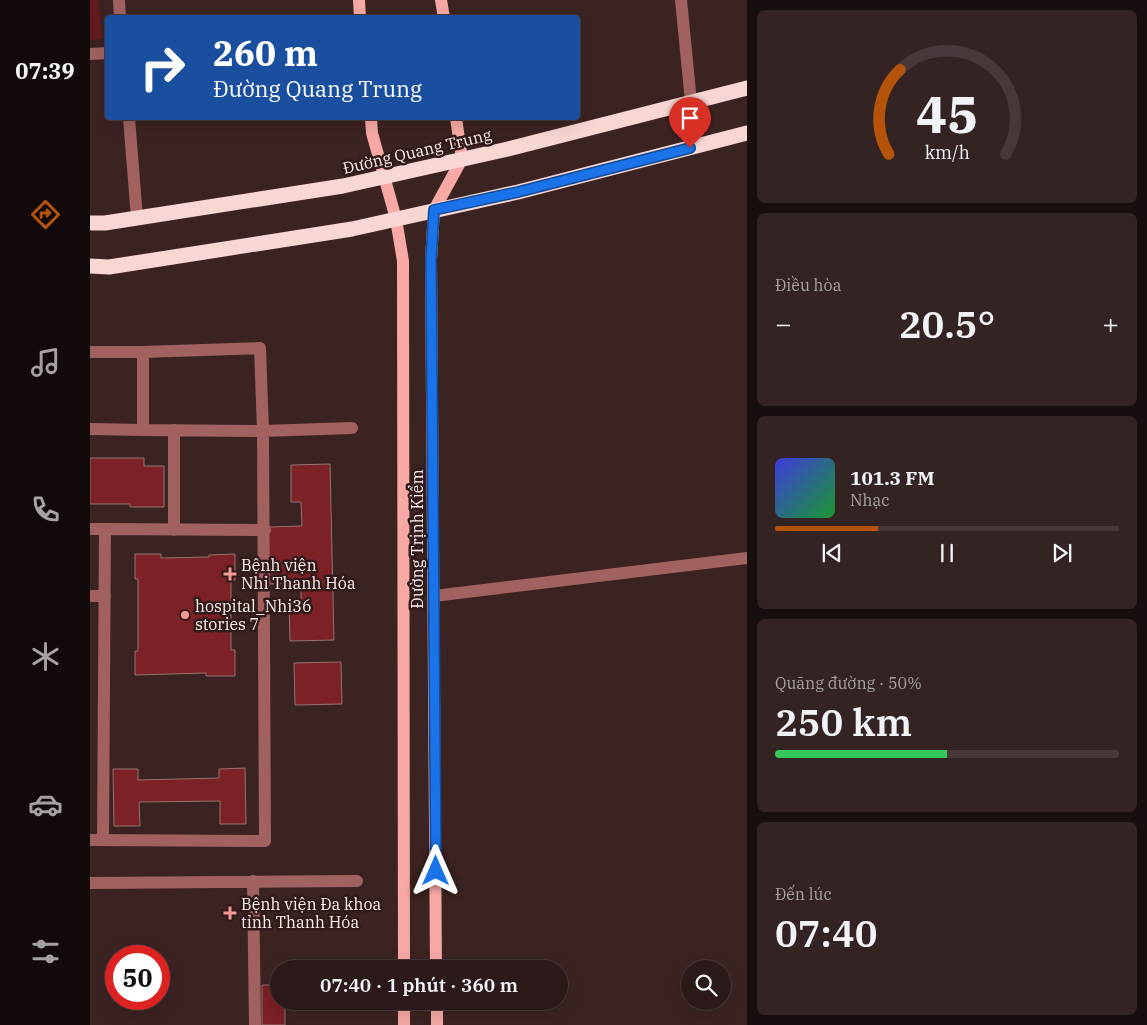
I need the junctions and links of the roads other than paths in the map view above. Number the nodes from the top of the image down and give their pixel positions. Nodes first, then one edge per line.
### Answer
1 (119, 0) edge
2 (359, 0) edge
3 (441, 0) edge
4 (681, 0) edge
5 (120, 15) edge
6 (360, 15) edge
7 (444, 15) edge
8 (105, 53) edge
9 (90, 54) edge
10 (747, 88) edge
11 (691, 102) junction
12 (129, 120) edge
13 (371, 120) edge
14 (456, 120) edge
15 (747, 133) edge
16 (462, 159) junction
17 (385, 176) junction
18 (434, 210) junction
19 (137, 218) junction
20 (396, 219) junction
21 (90, 223) edge
22 (90, 266) edge
23 (90, 352) edge
24 (143, 352) junction
25 (352, 428) dead end
26 (90, 429) edge
27 (142, 430) junction
28 (174, 430) junction
29 (263, 432) junction
30 (90, 529) edge
31 (105, 529) junction
32 (174, 530) junction
33 (265, 530) junction
34 (747, 558) edge
35 (90, 596) edge
36 (105, 596) junction
37 (434, 596) junction
38 (97, 840) edge
39 (254, 881) junction
40 (357, 881) dead end
41 (90, 883) edge
42 (404, 960) edge
43 (436, 960) edge
44 (404, 1010) edge
45 (437, 1010) edge
46 (255, 1025) edge
47 (404, 1025) edge
48 (437, 1025) edge

1 - 5 street
2 - 6 main road
3 - 7 main road
4 - 11 street
8 - 9 street
10 - 11 highway, Đường Quang Trung
11 - 16 highway, Đường Quang Trung
12 - 19 street
13 - 17 main road, Đường Trịnh Kiểm
14 - 16 main road
15 - 18 highway
16 - 17 highway, Đường Quang Trung
16 - 18 main road, Đường Trịnh Kiểm
17 - 19 highway, Đường Quang Trung
17 - 20 main road, Đường Trịnh Kiểm
18 - 20 highway
18 - 37 main road, Đường Trịnh Kiểm
19 - 21 highway, Đường Quang Trung
20 - 22 highway
20 - 42 main road, Đường Trịnh Kiểm
23 - 24 street
24 - 27 street
24 - 29 street
25 - 29 street
26 - 27 street
27 - 28 street
28 - 29 street
28 - 32 street
29 - 33 street
30 - 31 street
31 - 32 street
31 - 36 street
32 - 33 street
33 - 38 street
34 - 37 street
35 - 36 street
36 - 38 street
37 - 43 main road, Đường Trịnh Kiểm
39 - 40 street
39 - 41 street
39 - 46 street
44 - 47 main road
45 - 48 main road

